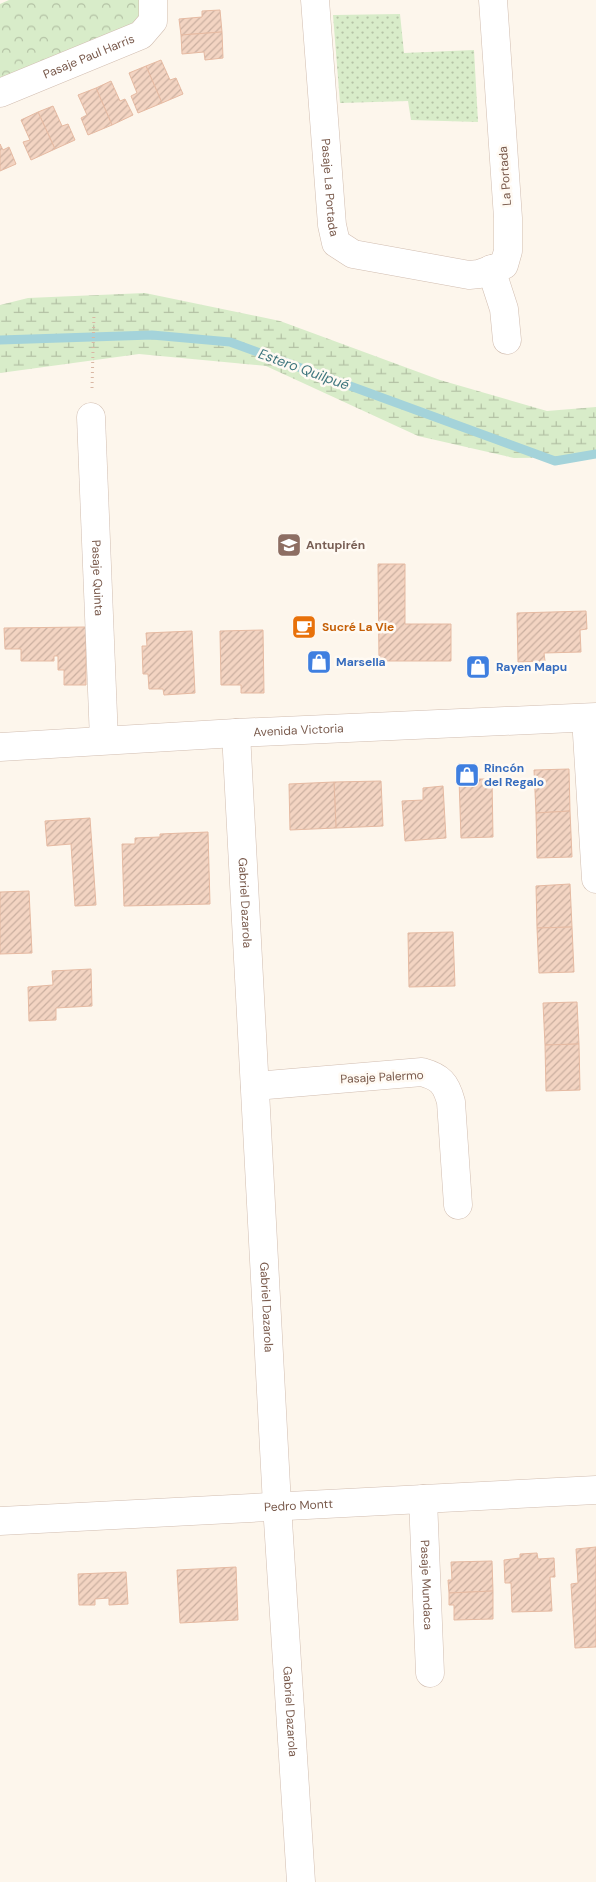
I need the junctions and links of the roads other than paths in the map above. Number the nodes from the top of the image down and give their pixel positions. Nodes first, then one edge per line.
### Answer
1 (153, 0) edge
2 (315, 0) edge
3 (493, 0) edge
4 (0, 93) edge
5 (491, 269) junction
6 (507, 340) dead end
7 (91, 416) dead end
8 (591, 717) edge
9 (236, 733) junction
10 (104, 740) junction
11 (0, 747) edge
12 (596, 879) edge
13 (255, 1086) junction
14 (458, 1205) dead end
15 (596, 1490) edge
16 (423, 1499) junction
17 (277, 1505) junction
18 (0, 1521) edge
19 (430, 1673) dead end
20 (301, 1882) edge

1 - 4 street, Pasaje Paul Harris
2 - 5 street, Pasaje La Portada
3 - 5 street, La Portada
5 - 6 street
7 - 10 street, Pasaje Quinta
8 - 9 street, Avenida Victoria
8 - 12 street
9 - 10 street, Avenida Victoria
9 - 13 street, Gabriel Dazarola
10 - 11 street, Avenida Victoria
13 - 14 street, Pasaje Palermo
13 - 17 street, Gabriel Dazarola
15 - 16 street, Pedro Montt
16 - 17 street, Pedro Montt
16 - 19 street, Pasaje Mundaca
17 - 18 street, Pedro Montt
17 - 20 street, Gabriel Dazarola

